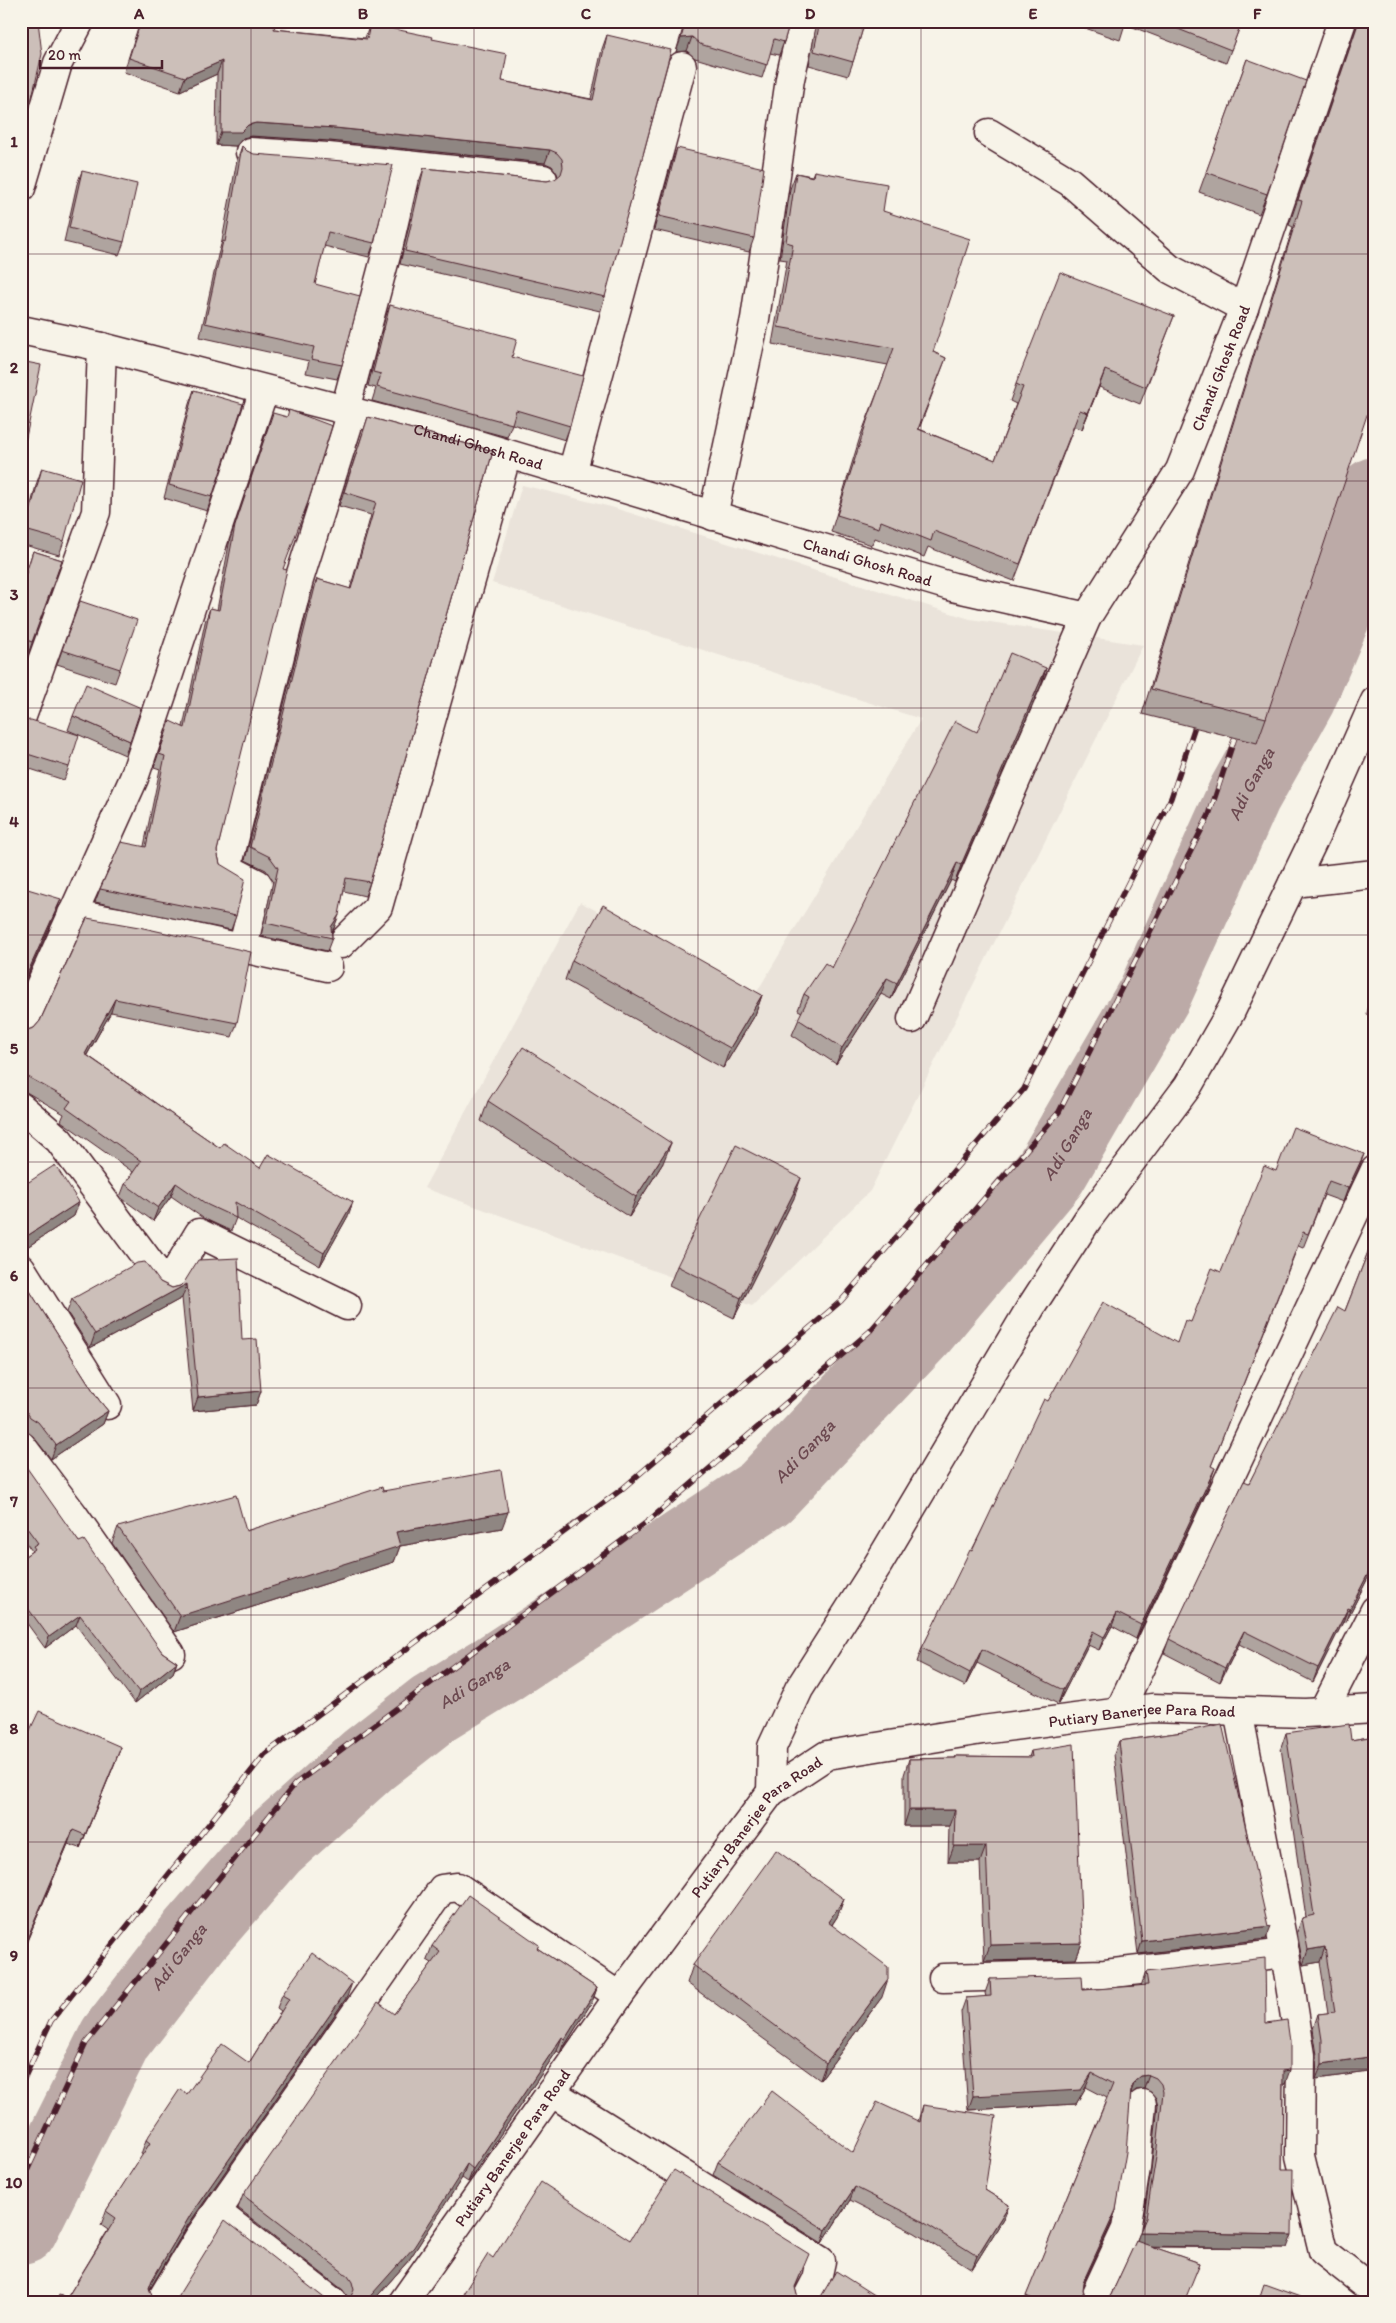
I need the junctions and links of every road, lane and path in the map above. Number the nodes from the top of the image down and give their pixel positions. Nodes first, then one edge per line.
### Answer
1 (80, 21) edge
2 (803, 21) edge
3 (1342, 21) edge
4 (682, 66) dead end
5 (989, 133) dead end
6 (250, 152) edge
7 (407, 165) junction
8 (543, 179) edge
9 (21, 188) edge
10 (1244, 308) junction
11 (21, 330) edge
12 (102, 347) junction
13 (264, 390) junction
14 (348, 411) junction
15 (507, 454) junction
16 (572, 473) junction
17 (713, 516) junction
18 (1087, 617) junction
19 (1375, 701) edge
20 (21, 718) edge
21 (1375, 874) edge
22 (1293, 883) junction
23 (72, 914) junction
24 (243, 946) junction
25 (912, 1019) dead end
26 (21, 1028) edge
27 (21, 1107) edge
28 (1375, 1170) edge
29 (21, 1268) edge
30 (347, 1306) dead end
31 (107, 1404) dead end
32 (22, 1446) edge
33 (1375, 1610) edge
34 (171, 1654) dead end
35 (1375, 1709) edge
36 (1238, 1711) junction
37 (1119, 1712) junction
38 (1323, 1712) junction
39 (772, 1792) junction
40 (1285, 1953) junction
41 (943, 1978) dead end
42 (619, 1996) junction
43 (551, 2092) junction
44 (1142, 2104) dead end
45 (217, 2212) junction
46 (1369, 2294) edge
47 (160, 2302) edge
48 (334, 2302) edge
49 (403, 2302) edge
50 (805, 2302) edge
51 (1092, 2302) edge

1 - 9 street
2 - 17 street
3 - 10 street, Chandi Ghosh Road
4 - 16 street
5 - 10 street
6 - 7 street
7 - 8 street
7 - 14 street
10 - 18 street, Chandi Ghosh Road
11 - 12 street, Chandi Ghosh Road
12 - 13 street, Chandi Ghosh Road
12 - 20 street
13 - 14 street, Chandi Ghosh Road
13 - 23 street
14 - 15 street, Chandi Ghosh Road
14 - 24 street
15 - 16 street, Chandi Ghosh Road
15 - 24 street
16 - 17 street, Chandi Ghosh Road
17 - 18 street, Chandi Ghosh Road
18 - 25 street
19 - 22 street
21 - 22 street
22 - 39 street
23 - 24 street
23 - 26 street
27 - 30 street
28 - 37 street
29 - 31 street
32 - 34 street
33 - 38 street
35 - 38 street, Putiary Banerjee Para Road
36 - 37 street, Putiary Banerjee Para Road
36 - 38 street, Putiary Banerjee Para Road
36 - 40 street
37 - 39 street, Putiary Banerjee Para Road
39 - 42 street, Putiary Banerjee Para Road
40 - 41 street
40 - 46 street
42 - 43 street, Putiary Banerjee Para Road
42 - 45 street
43 - 49 street, Putiary Banerjee Para Road
43 - 50 street
44 - 51 street
45 - 47 street
45 - 48 street

